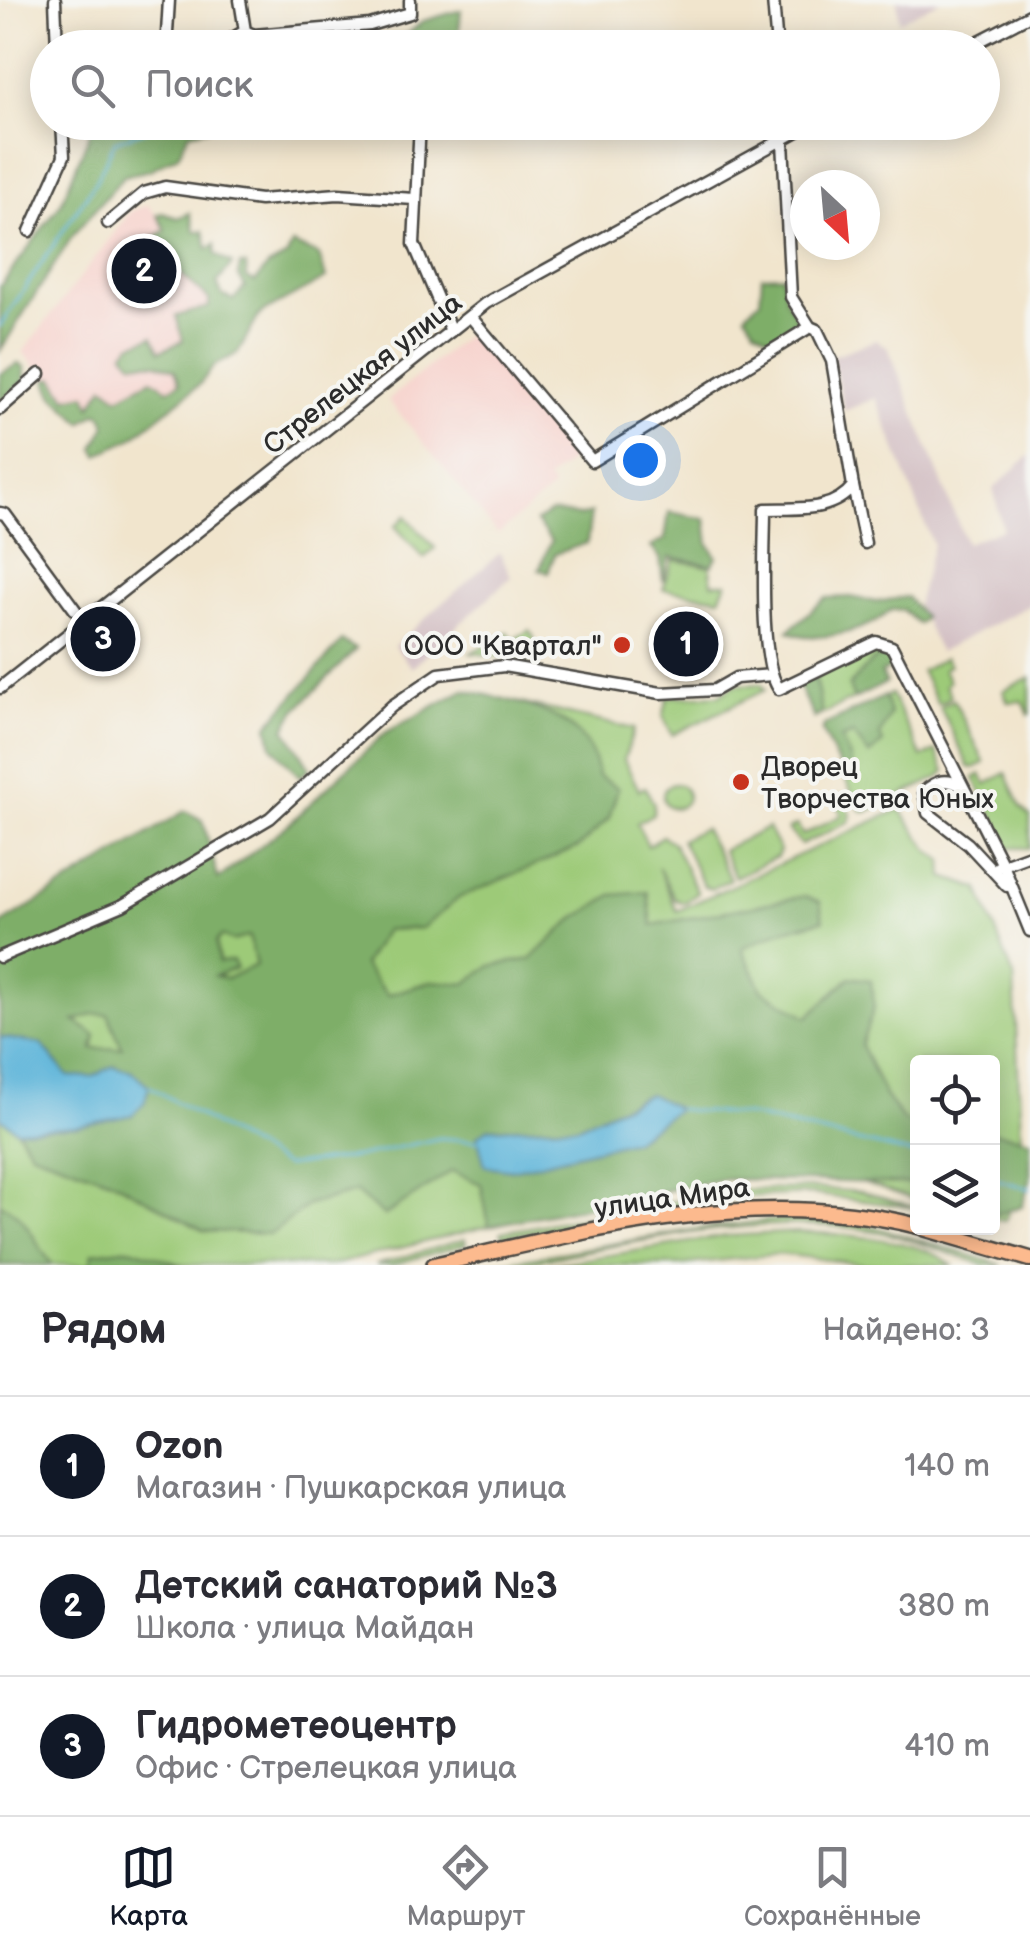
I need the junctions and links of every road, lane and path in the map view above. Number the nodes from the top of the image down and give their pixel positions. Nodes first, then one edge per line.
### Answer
1 (55, 0) edge
2 (169, 0) edge
3 (240, 0) edge
4 (774, 0) edge
5 (410, 6) edge
6 (1030, 16) edge
7 (56, 30) edge
8 (168, 30) edge
9 (245, 30) edge
10 (312, 30) edge
11 (775, 30) edge
12 (1000, 31) edge
13 (63, 140) edge
14 (419, 140) edge
15 (779, 140) edge
16 (783, 140) edge
17 (414, 198) junction
18 (108, 223) dead end
19 (30, 231) dead end
20 (470, 316) junction
21 (810, 327) junction
22 (451, 331) junction
23 (40, 374) dead end
24 (0, 409) edge
25 (852, 486) junction
26 (0, 513) edge
27 (864, 542) dead end
28 (84, 622) junction
29 (772, 675) junction
30 (0, 688) edge
31 (963, 786) junction
32 (1030, 855) edge
33 (998, 867) junction
34 (1030, 931) edge
35 (0, 957) edge
36 (910, 1224) edge
37 (948, 1235) edge
38 (1030, 1259) edge
39 (434, 1265) edge

1 - 7 street
2 - 8 street
3 - 9 street
4 - 11 street
5 - 10 street
6 - 12 street
13 - 19 street
14 - 17 street
15 - 20 street, Стрелецкая улица
16 - 21 street
17 - 18 street
17 - 22 street
20 - 21 street
20 - 22 street, Стрелецкая улица
21 - 25 street
22 - 28 street, Стрелецкая улица
23 - 24 street
25 - 27 street
25 - 29 street
26 - 28 street
28 - 30 street, Стрелецкая улица
29 - 31 street
29 - 35 street
31 - 33 street
31 - 33 street
32 - 33 street
33 - 34 street
36 - 39 main road, улица Мира
37 - 38 main road, улица Мира

